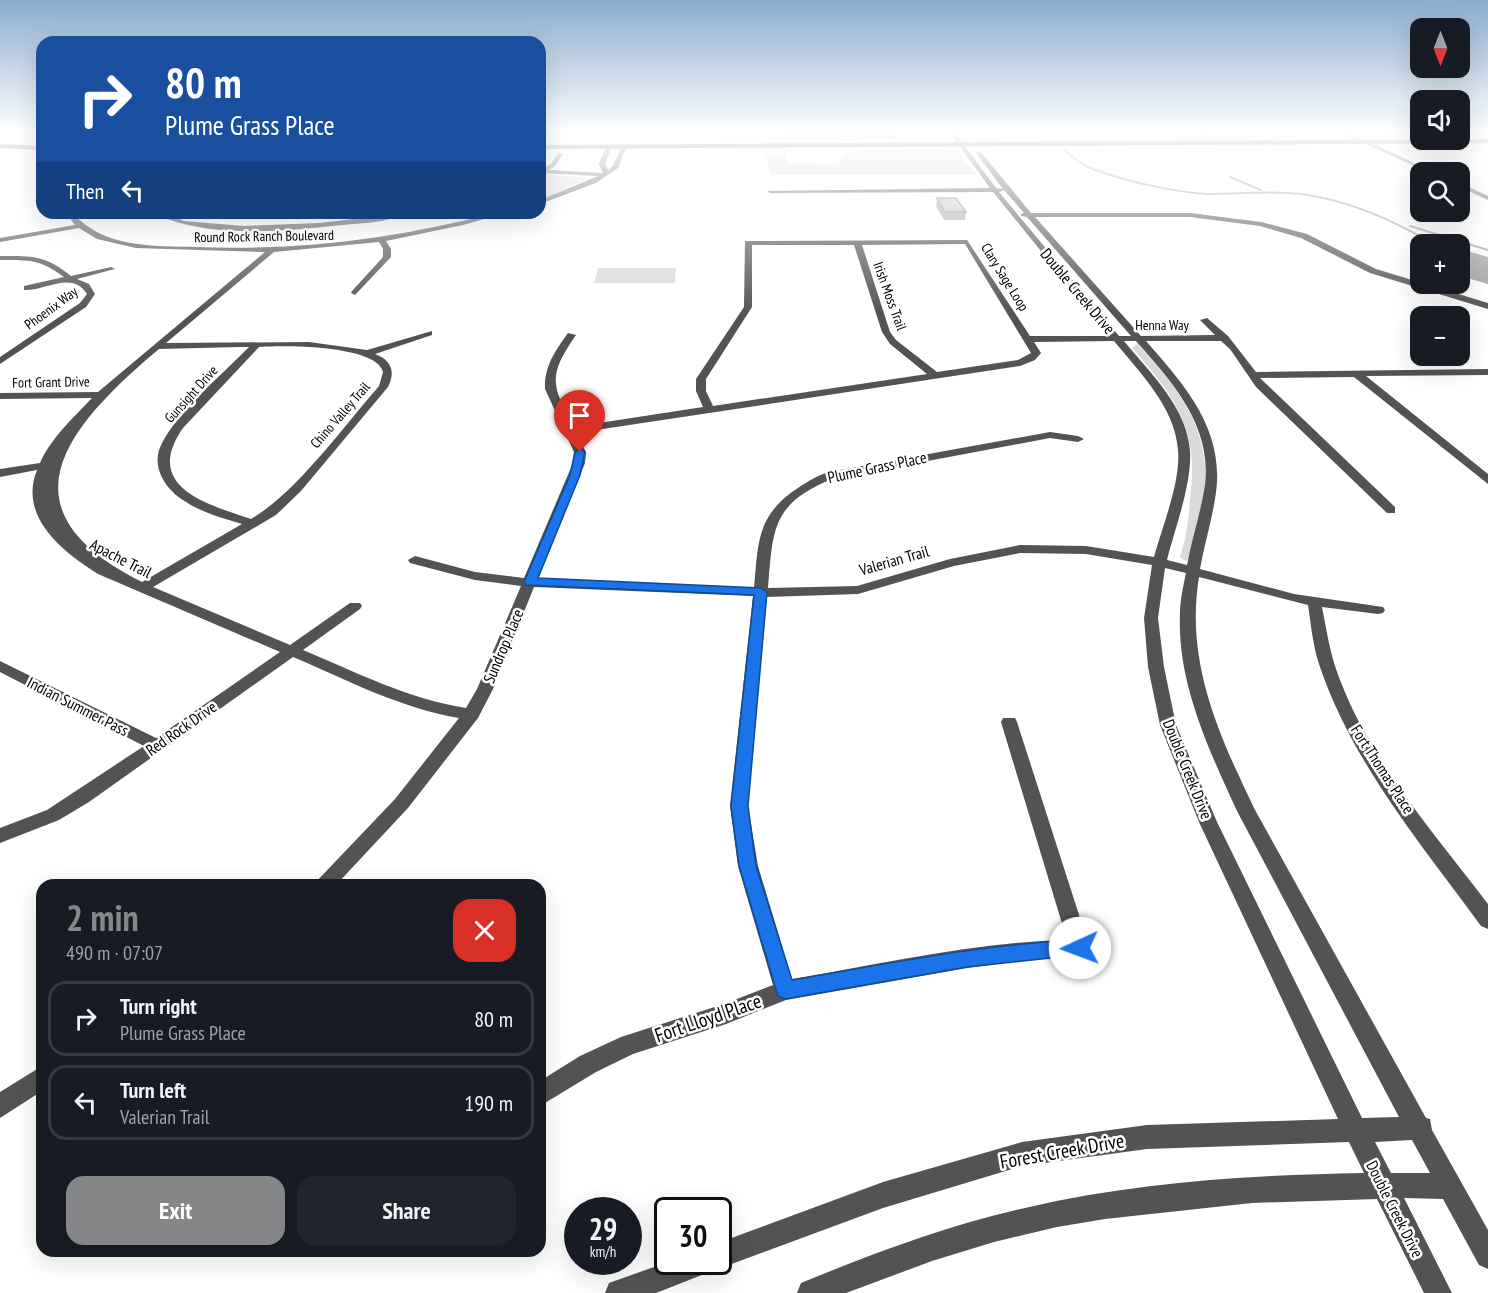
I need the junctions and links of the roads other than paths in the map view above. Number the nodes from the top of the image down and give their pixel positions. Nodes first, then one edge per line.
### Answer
1 (564, 193) edge
2 (997, 193) edge
3 (1010, 193) edge
4 (546, 200) edge
5 (1014, 215) junction
6 (1030, 215) junction
7 (75, 219) edge
8 (169, 219) edge
9 (380, 219) edge
10 (480, 219) edge
11 (81, 226) junction
12 (0, 231) edge
13 (8, 238) junction
14 (0, 240) edge
15 (382, 241) junction
16 (857, 242) junction
17 (272, 250) junction
18 (0, 258) edge
19 (111, 269) dead end
20 (71, 279) junction
21 (27, 288) dead end
22 (355, 293) dead end
23 (1488, 306) edge
24 (1204, 320) dead end
25 (429, 333) dead end
26 (571, 335) dead end
27 (1221, 335) junction
28 (1025, 336) junction
29 (1116, 336) junction
30 (1135, 336) junction
31 (256, 345) junction
32 (160, 346) junction
33 (368, 353) junction
34 (0, 361) edge
35 (1488, 372) edge
36 (1357, 374) junction
37 (934, 375) junction
38 (1252, 375) junction
39 (102, 395) junction
40 (0, 396) edge
41 (709, 408) junction
42 (572, 430) junction
43 (1078, 439) dead end
44 (43, 466) junction
45 (0, 473) edge
46 (1488, 480) edge
47 (1391, 510) dead end
48 (254, 524) junction
49 (415, 560) dead end
50 (1159, 564) junction
51 (1192, 572) junction
52 (530, 582) junction
53 (142, 588) junction
54 (761, 592) junction
55 (1314, 601) junction
56 (356, 606) dead end
57 (1378, 609) dead end
58 (292, 651) junction
59 (0, 666) edge
60 (472, 714) junction
61 (1009, 722) dead end
62 (156, 745) junction
63 (0, 836) edge
64 (330, 879) edge
65 (1488, 920) edge
66 (785, 990) junction
67 (36, 1081) edge
68 (546, 1090) edge
69 (0, 1106) edge
70 (1421, 1128) junction
71 (1355, 1129) junction
72 (1383, 1185) junction
73 (1450, 1186) junction
74 (732, 1251) edge
75 (1488, 1256) edge
76 (668, 1275) edge
77 (619, 1293) edge
78 (811, 1293) edge
79 (1438, 1293) edge

1 - 4 street
2 - 5 street, Double Creek Drive
3 - 6 street, Double Creek Drive
5 - 6 street
5 - 29 street, Double Creek Drive
6 - 23 street
6 - 30 street, Double Creek Drive
7 - 11 street, Round Rock Ranch Boulevard
8 - 9 street
10 - 15 street, Round Rock Ranch Boulevard
11 - 13 street
11 - 17 street, Round Rock Ranch Boulevard
12 - 13 street
13 - 14 street
15 - 17 street, Round Rock Ranch Boulevard
15 - 22 street
16 - 28 street, Clary Sage Loop
16 - 37 street, Irish Moss Trail
16 - 41 street, Clary Sage Loop
17 - 32 street, Apache Trail
18 - 20 street, Phoenix Way
19 - 20 street
20 - 21 street
20 - 34 street, Phoenix Way
24 - 27 street
25 - 33 street
26 - 42 street, Sundrop Place
27 - 30 street, Henna Way
27 - 38 street
28 - 29 street, Henna Way
28 - 37 street
29 - 30 street, Henna Way
29 - 50 street, Double Creek Drive
30 - 51 street, Double Creek Drive
31 - 32 street
31 - 33 street
31 - 48 street, Gunsight Drive
32 - 39 street, Apache Trail
33 - 48 street, Chino Valley Trail
35 - 36 street
36 - 38 street
36 - 46 street
37 - 41 street
38 - 47 street
39 - 40 street, Fort Grant Drive
39 - 44 street, Apache Trail
41 - 42 street
42 - 52 street, Sundrop Place
43 - 54 street, Plume Grass Place
44 - 45 street
44 - 53 street, Apache Trail
48 - 53 street, Chino Valley Trail
49 - 52 street, Valerian Trail
50 - 51 street, Valerian Trail
50 - 54 street, Valerian Trail
50 - 71 street, Double Creek Drive
51 - 55 street, Valerian Trail
51 - 70 street, Double Creek Drive
52 - 54 street, Valerian Trail
52 - 60 street, Sundrop Place
53 - 58 street, Apache Trail
54 - 66 street, Plume Grass Place
55 - 57 street, Valerian Trail
55 - 65 street, Fort Thomas Place
56 - 58 street, Red Rock Drive
58 - 60 street, Apache Trail
58 - 62 street, Red Rock Drive
59 - 62 street, Indian Summer Pass
60 - 64 street, Sundrop Place
61 - 66 street, Fort Lloyd Place
62 - 63 street, Red Rock Drive
66 - 68 street, Fort Lloyd Place
67 - 69 street
70 - 71 street, Forest Creek Drive
70 - 73 street, Double Creek Drive
71 - 72 street, Double Creek Drive
71 - 74 street, Forest Creek Drive
72 - 73 street
72 - 78 street
72 - 79 street, Double Creek Drive
73 - 75 street, Double Creek Drive
76 - 77 street

